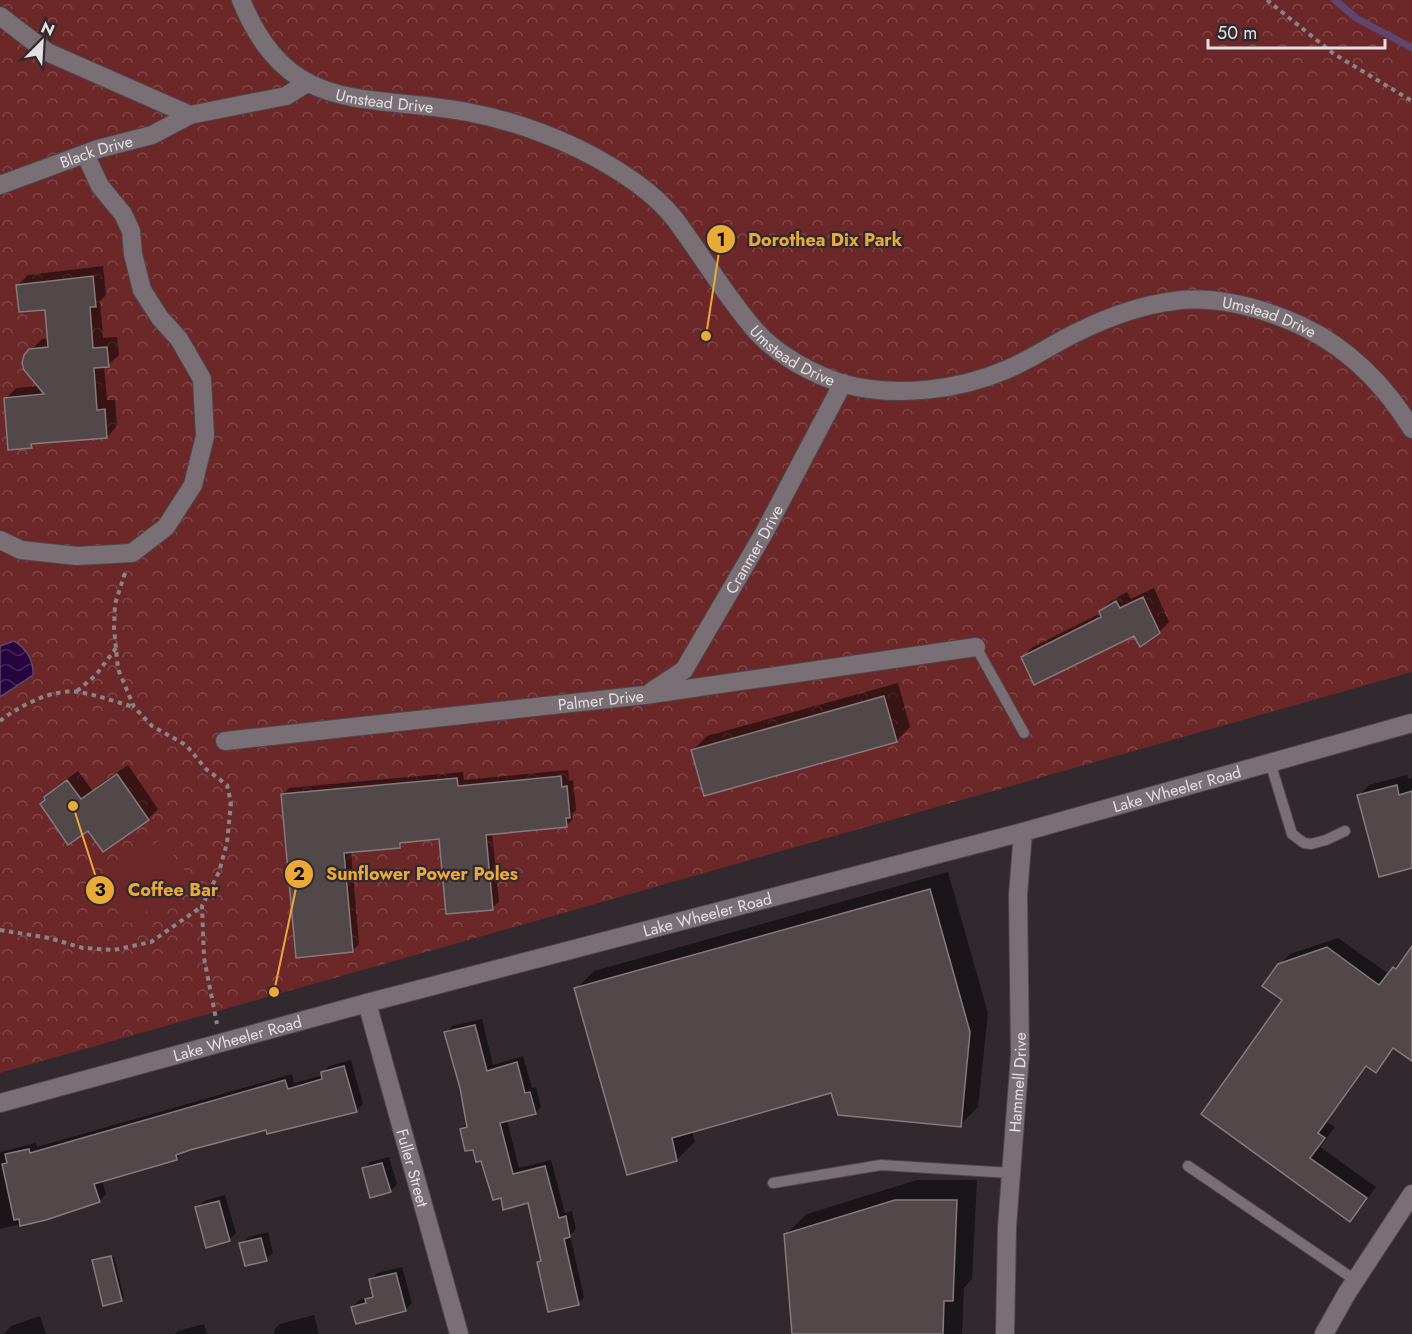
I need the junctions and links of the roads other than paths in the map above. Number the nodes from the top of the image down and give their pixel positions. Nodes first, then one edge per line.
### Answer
1 (241, 0) edge
2 (0, 16) edge
3 (307, 83) junction
4 (190, 115) junction
5 (85, 154) junction
6 (0, 185) edge
7 (843, 383) junction
8 (1412, 429) edge
9 (0, 540) edge
10 (976, 647) joint
11 (645, 695) junction
12 (1412, 723) edge
13 (1024, 733) dead end
14 (225, 741) dead end
15 (1270, 762) junction
16 (1345, 831) dead end
17 (1023, 832) junction
18 (367, 1003) junction
19 (0, 1102) edge
20 (1188, 1166) dead end
21 (1011, 1173) junction
22 (773, 1184) dead end
23 (1412, 1194) edge
24 (1355, 1280) junction
25 (459, 1334) edge
26 (1005, 1334) edge
27 (1324, 1334) edge

1 - 3 street, Umstead Drive
2 - 4 street
3 - 4 street, Black Drive
3 - 7 street, Umstead Drive
4 - 5 street, Black Drive
5 - 6 street, Black Drive
5 - 9 street
7 - 8 street, Umstead Drive
7 - 11 street, Cranmer Drive
10 - 11 street, Palmer Drive
10 - 13 lane
11 - 14 street, Palmer Drive
12 - 15 street, Lake Wheeler Road
15 - 16 lane
15 - 17 street, Lake Wheeler Road
17 - 18 street, Lake Wheeler Road
17 - 21 street, Hammell Drive
18 - 19 street, Lake Wheeler Road
18 - 25 street, Fuller Street
20 - 24 lane
21 - 22 lane
21 - 26 street, Hammell Drive
23 - 24 street
24 - 27 street

